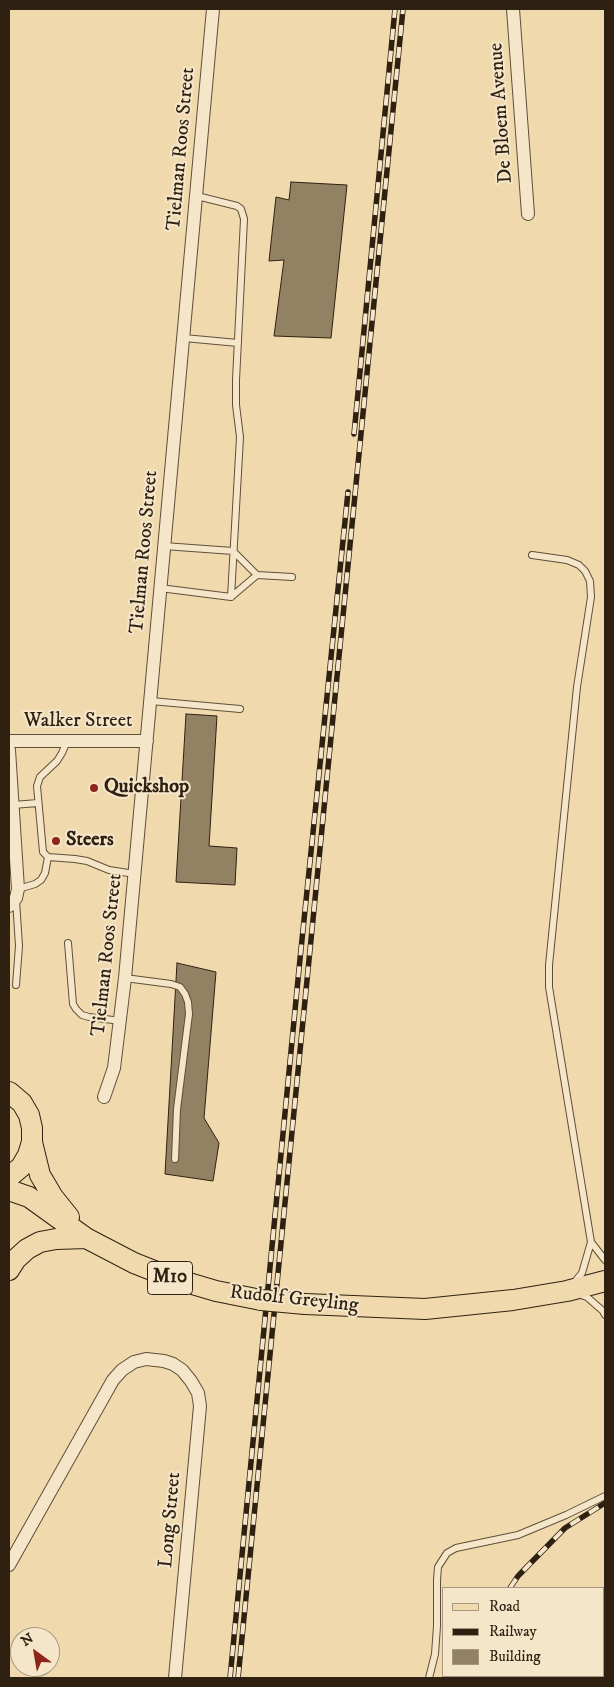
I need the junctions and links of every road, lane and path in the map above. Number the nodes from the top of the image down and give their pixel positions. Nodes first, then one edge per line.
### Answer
1 (213, 9) edge
2 (514, 9) edge
3 (197, 196) junction
4 (528, 214) dead end
5 (184, 338) junction
6 (238, 343) junction
7 (164, 546) junction
8 (233, 551) junction
9 (532, 555) dead end
10 (257, 575) junction
11 (292, 577) dead end
12 (160, 588) junction
13 (231, 597) junction
14 (151, 702) junction
15 (240, 709) dead end
16 (9, 741) edge
17 (67, 741) junction
18 (147, 741) junction
19 (9, 750) edge
20 (38, 803) junction
21 (13, 805) junction
22 (48, 857) junction
23 (135, 874) junction
24 (14, 898) edge
25 (68, 943) dead end
26 (125, 978) junction
27 (16, 985) dead end
28 (121, 1021) junction
29 (10, 1091) edge
30 (104, 1098) dead end
31 (32, 1142) junction
32 (175, 1159) dead end
33 (12, 1186) edge
34 (86, 1238) junction
35 (591, 1242) junction
36 (605, 1260) edge
37 (9, 1270) edge
38 (605, 1281) edge
39 (567, 1291) junction
40 (605, 1315) edge
41 (605, 1496) edge
42 (9, 1565) edge
43 (175, 1678) edge
44 (429, 1678) edge

1 - 3 street, Tielman Roos Street
2 - 4 street, De Bloem Avenue
3 - 5 street, Tielman Roos Street
3 - 6 lane
5 - 6 lane
5 - 7 street, Tielman Roos Street
6 - 8 lane
7 - 8 lane
7 - 12 street, Tielman Roos Street
8 - 10 lane
8 - 13 lane
9 - 35 lane
10 - 11 lane
10 - 13 lane
12 - 13 lane
12 - 14 street, Tielman Roos Street
14 - 15 lane
14 - 18 street, Tielman Roos Street
16 - 17 street, Walker Street
17 - 18 street, Walker Street
17 - 20 lane
18 - 23 street, Tielman Roos Street
19 - 21 street
20 - 21 lane
20 - 22 lane
21 - 24 street
22 - 23 lane
22 - 24 lane
23 - 26 street, Tielman Roos Street
24 - 27 lane
25 - 28 lane
26 - 28 street, Tielman Roos Street
26 - 32 lane
28 - 30 street, Tielman Roos Street
29 - 31 main road, Rudolf Greyling
31 - 33 main road
31 - 34 main road, Rudolf Greyling / M10
33 - 34 main road, Rudolf Greyling / M10
34 - 37 main road
34 - 39 main road, Rudolf Greyling / M10, bridge
35 - 36 lane
35 - 39 lane
38 - 39 main road, M10
39 - 40 lane
41 - 44 lane
42 - 43 street, Long Street

